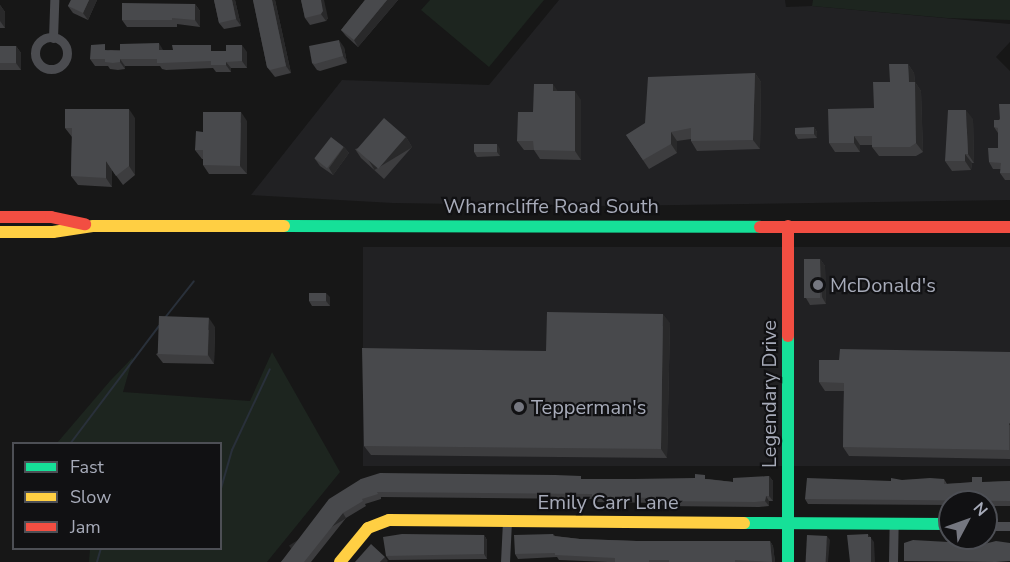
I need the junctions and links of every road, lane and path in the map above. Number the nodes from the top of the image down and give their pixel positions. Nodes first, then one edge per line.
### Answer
1 (54, 0) edge
2 (52, 38) dead end
3 (0, 217) edge
4 (93, 226) junction
5 (788, 226) junction
6 (1010, 227) edge
7 (0, 232) edge
8 (507, 521) junction
9 (789, 522) junction
10 (894, 522) junction
11 (938, 524) edge
12 (340, 562) edge
13 (505, 562) edge
14 (788, 562) edge
15 (893, 562) edge

1 - 2 street
3 - 4 main road, Wharncliffe Road South
4 - 5 main road, Wharncliffe Road South
4 - 7 main road, Wharncliffe Road South
5 - 6 main road, Wharncliffe Road South
5 - 9 main road, Legendary Drive
8 - 9 main road, Emily Carr Lane
8 - 12 main road, Emily Carr Lane
8 - 13 street
9 - 10 main road, Emily Carr Lane
9 - 14 main road, Legendary Drive
10 - 11 main road, Emily Carr Lane
10 - 15 street

